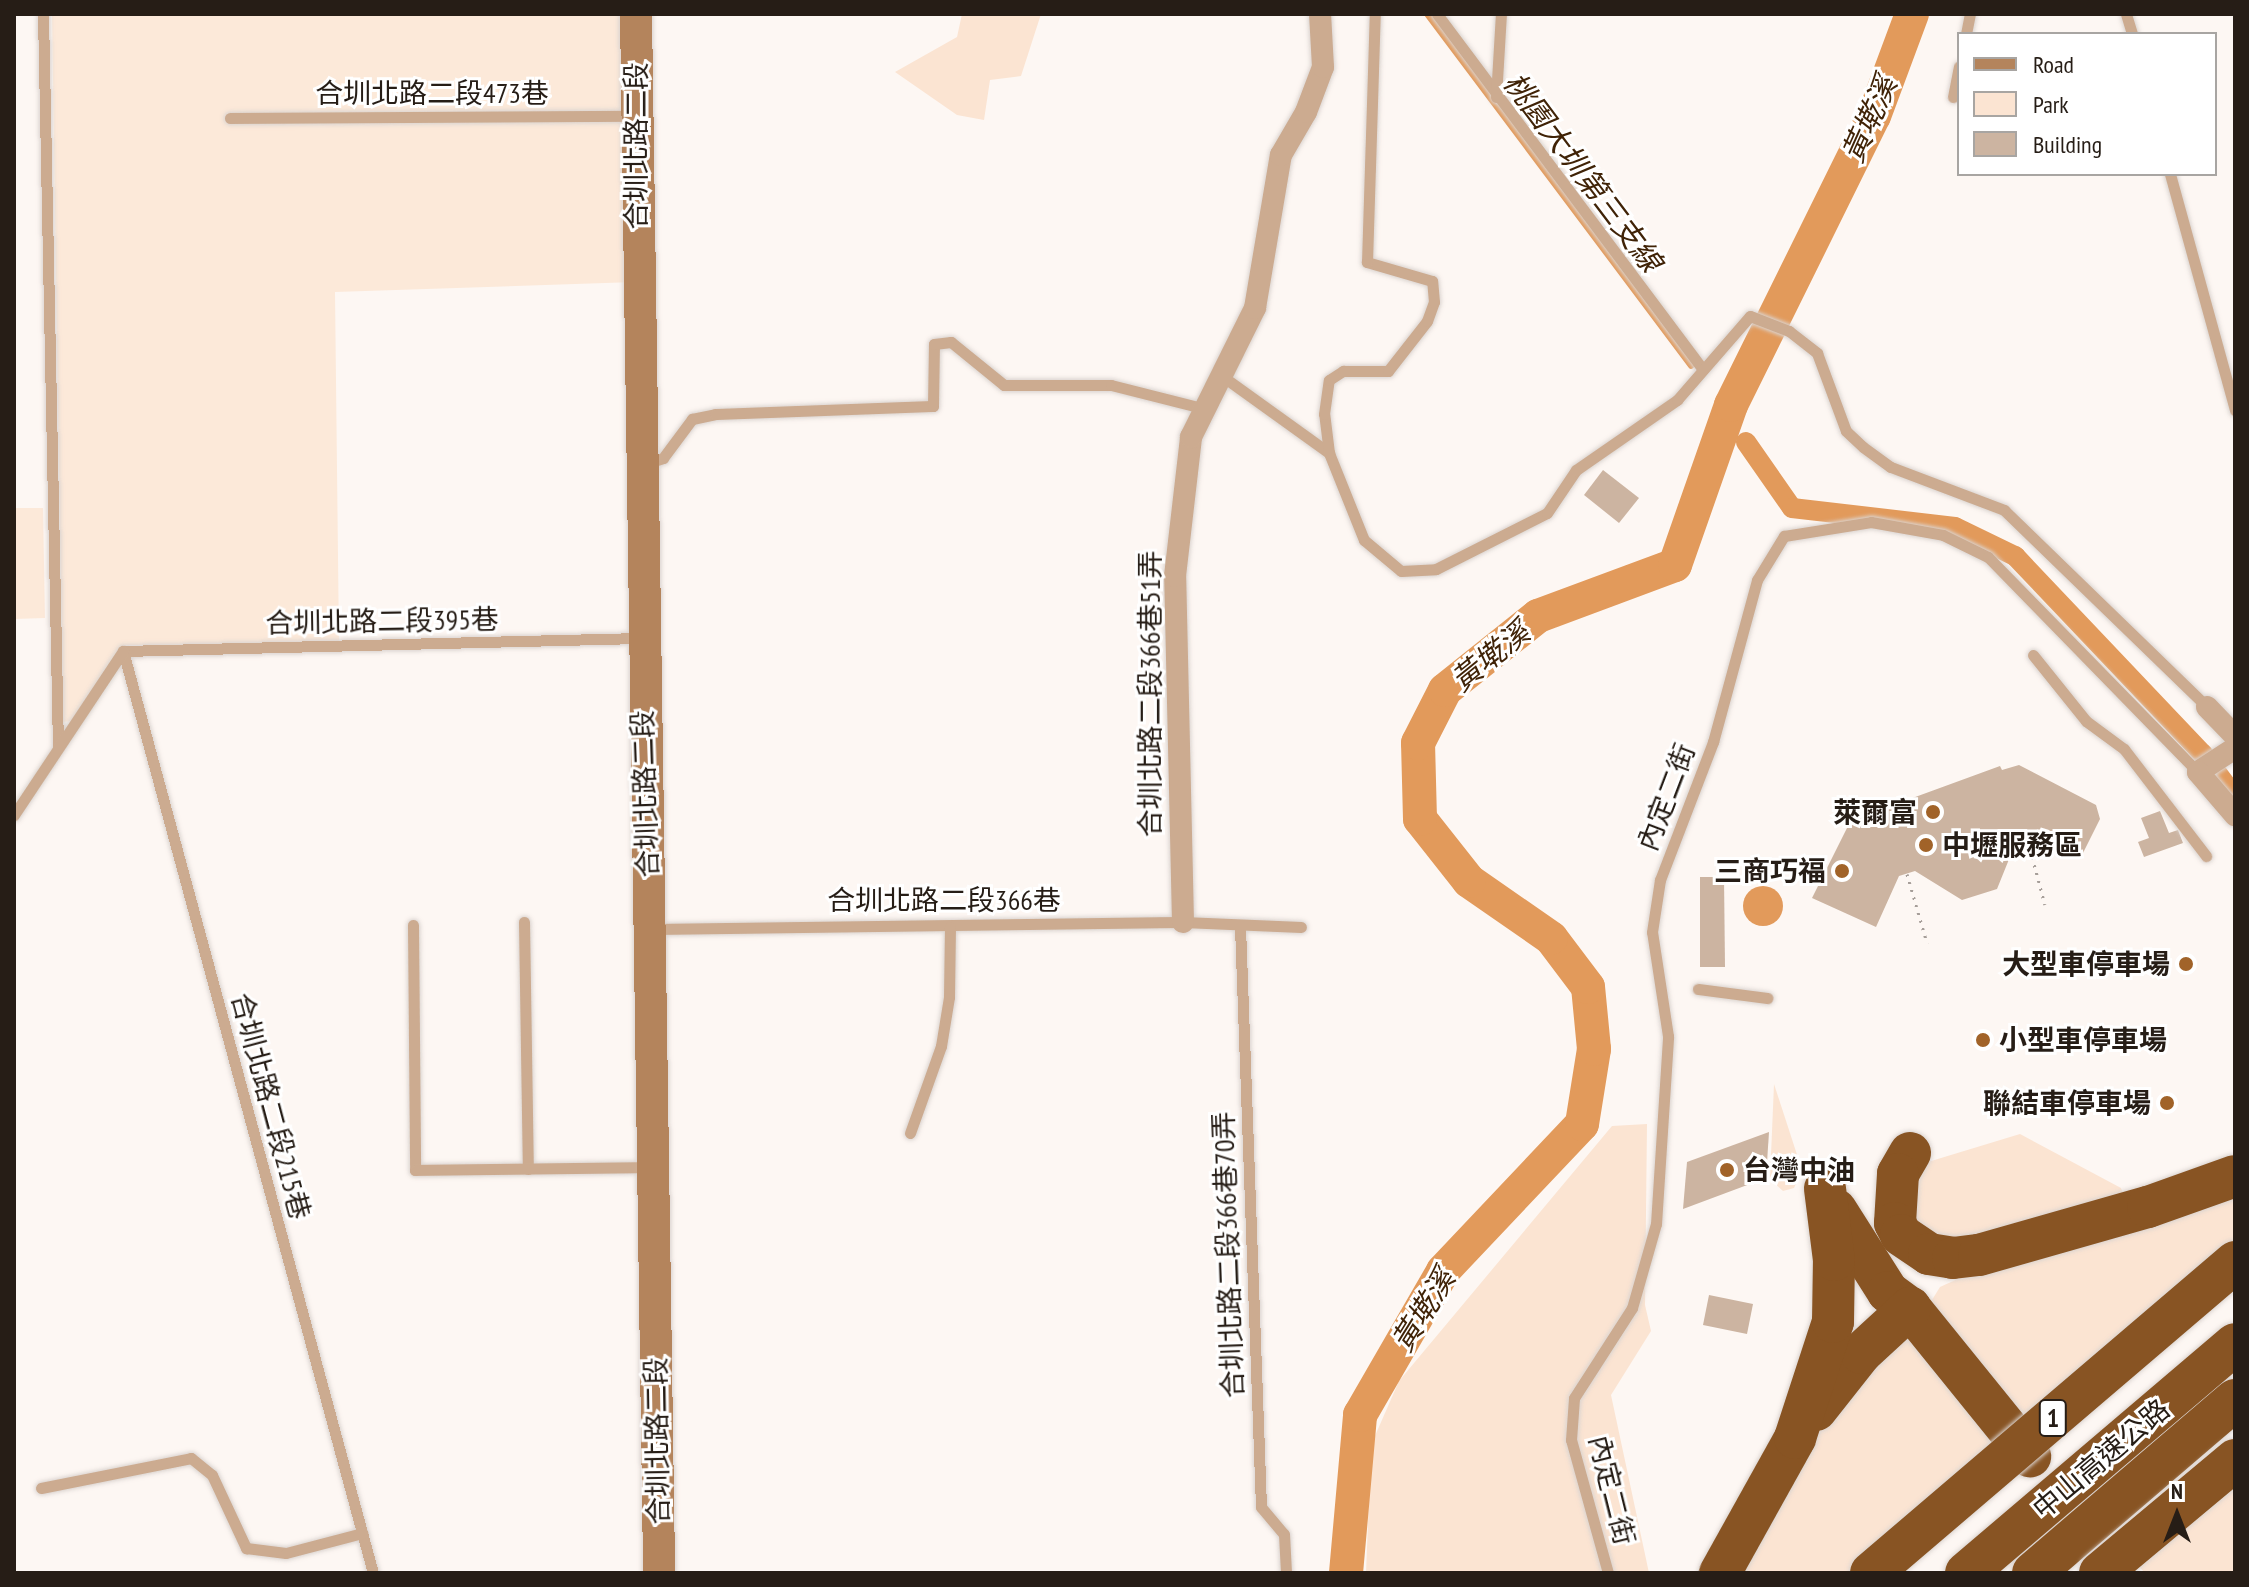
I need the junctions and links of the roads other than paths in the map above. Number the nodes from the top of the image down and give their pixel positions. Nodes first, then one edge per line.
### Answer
1 (43, 14) edge
2 (636, 14) edge
3 (1320, 14) edge
4 (1375, 14) edge
5 (1437, 14) edge
6 (1501, 14) edge
7 (1957, 77) edge
8 (1496, 97) junction
9 (1953, 97) dead end
10 (635, 116) junction
11 (230, 118) dead end
12 (2171, 176) edge
13 (1703, 369) junction
14 (1222, 376) junction
15 (1208, 409) junction
16 (2235, 410) edge
17 (1329, 453) junction
18 (640, 465) junction
19 (641, 638) junction
20 (123, 651) junction
21 (2033, 655) dead end
22 (2207, 707) joint
23 (2235, 736) edge
24 (58, 747) junction
25 (2235, 748) edge
26 (2201, 768) junction
27 (14, 815) edge
28 (2235, 815) edge
29 (2206, 856) dead end
30 (524, 922) dead end
31 (1183, 922) junction
32 (413, 925) dead end
33 (1240, 926) junction
34 (950, 927) junction
35 (1301, 927) dead end
36 (649, 929) junction
37 (1698, 989) dead end
38 (1767, 998) dead end
39 (910, 1133) dead end
40 (652, 1167) junction
41 (528, 1169) junction
42 (2235, 1176) edge
43 (2235, 1262) edge
44 (1910, 1308) junction
45 (2235, 1344) edge
46 (2235, 1400) edge
47 (1795, 1438) junction
48 (2030, 1456) dead end
49 (2235, 1460) edge
50 (41, 1488) dead end
51 (362, 1533) junction
52 (2118, 1571) edge
53 (373, 1573) edge
54 (659, 1573) edge
55 (1286, 1573) edge
56 (1608, 1573) edge
57 (1720, 1573) edge
58 (1871, 1573) edge
59 (1966, 1573) edge
60 (2033, 1573) edge

1 - 24 lane
2 - 10 street, 合圳北路二段
3 - 14 street, 合圳北路二段366巷51弄
4 - 17 lane
5 - 8 lane
6 - 8 lane
7 - 9 lane
8 - 13 lane
10 - 11 lane, 合圳北路二段473巷
10 - 18 street, 合圳北路二段
12 - 16 lane
13 - 17 lane
13 - 22 lane
14 - 15 street, 合圳北路二段366巷51弄
14 - 17 lane
15 - 18 lane
15 - 31 street, 合圳北路二段366巷51弄
18 - 19 street, 合圳北路二段
19 - 20 lane, 合圳北路二段395巷
19 - 36 street, 合圳北路二段
20 - 24 lane
20 - 51 lane, 合圳北路二段215巷
21 - 29 lane
22 - 23 street
24 - 27 lane
25 - 26 street
26 - 28 street
26 - 56 lane, 內定二街
30 - 41 lane
31 - 33 lane, 合圳北路二段366巷
31 - 34 lane, 合圳北路二段366巷
32 - 41 lane
33 - 35 lane, 合圳北路二段366巷
33 - 55 lane, 合圳北路二段366巷70弄
34 - 36 lane, 合圳北路二段366巷
34 - 39 lane
36 - 40 street, 合圳北路二段
37 - 38 lane
40 - 41 lane
40 - 54 street, 合圳北路二段
42 - 44 highway
43 - 58 highway, 1, bridge
44 - 47 highway
44 - 47 highway
44 - 48 highway
45 - 59 highway, 中山高速公路 / 1
46 - 60 highway, 中山高速公路
47 - 57 highway
49 - 52 highway, bridge
50 - 51 lane
51 - 53 lane, 合圳北路二段215巷

